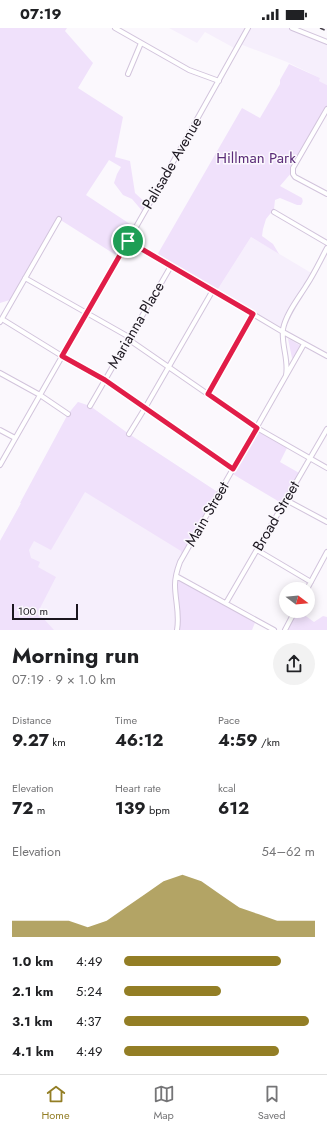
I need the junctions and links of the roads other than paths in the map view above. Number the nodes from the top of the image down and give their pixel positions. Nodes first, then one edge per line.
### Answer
1 (115, 28) edge
2 (248, 28) edge
3 (292, 28) edge
4 (327, 42) edge
5 (141, 43) junction
6 (128, 74) dead end
7 (219, 81) junction
8 (327, 109) edge
9 (327, 194) edge
10 (274, 212) dead end
11 (59, 219) dead end
12 (128, 241) junction
13 (327, 244) edge
14 (327, 248) edge
15 (170, 266) junction
16 (25, 278) junction
17 (213, 290) junction
18 (87, 313) junction
19 (253, 314) junction
20 (1, 320) edge
21 (283, 332) junction
22 (129, 338) junction
23 (304, 344) junction
24 (62, 356) junction
25 (327, 356) edge
26 (168, 367) junction
27 (0, 373) edge
28 (105, 380) junction
29 (282, 385) junction
30 (208, 394) junction
31 (40, 395) junction
32 (90, 406) dead end
33 (145, 408) junction
34 (68, 414) dead end
35 (257, 428) junction
36 (327, 429) edge
37 (0, 430) edge
38 (129, 434) dead end
39 (15, 438) junction
40 (310, 458) junction
41 (0, 465) edge
42 (327, 468) edge
43 (233, 469) junction
44 (286, 500) junction
45 (327, 522) edge
46 (257, 550) junction
47 (327, 552) edge
48 (176, 576) junction
49 (311, 582) joint
50 (226, 603) junction
51 (291, 618) edge
52 (177, 630) edge
53 (274, 630) edge
54 (284, 630) edge

1 - 5 street
2 - 7 street, Palisade Avenue
3 - 4 street
5 - 6 street
5 - 7 street
7 - 12 street, Palisade Avenue
8 - 9 street
10 - 13 street
11 - 16 street
12 - 15 street
12 - 18 street, Palisade Avenue
14 - 21 street
15 - 17 street
15 - 22 street, Marianna Place
16 - 18 street
16 - 20 street
17 - 19 street
17 - 26 street
18 - 22 street
18 - 24 street, Palisade Avenue
19 - 21 street
19 - 30 street
20 - 24 street
21 - 23 street
21 - 29 street
22 - 26 street
22 - 28 street, Marianna Place
23 - 25 street
23 - 29 street, Main Street
24 - 28 street
24 - 31 street, Palisade Avenue
26 - 30 street
26 - 33 street
27 - 31 street
28 - 32 street, Marianna Place
28 - 33 street
29 - 35 street, Main Street
30 - 35 street
31 - 34 street
31 - 39 street, Palisade Avenue
33 - 38 street
33 - 43 street
35 - 40 street
35 - 43 street, Main Street
36 - 40 street, Broad Street
37 - 39 street
39 - 41 street, Palisade Avenue
40 - 42 street
40 - 44 street, Broad Street
43 - 48 street, Main Street
44 - 45 street
44 - 46 street, Broad Street
46 - 49 street
46 - 50 street, Broad Street
47 - 49 street
48 - 50 street
48 - 52 street, Main Street
50 - 53 street
51 - 54 street

